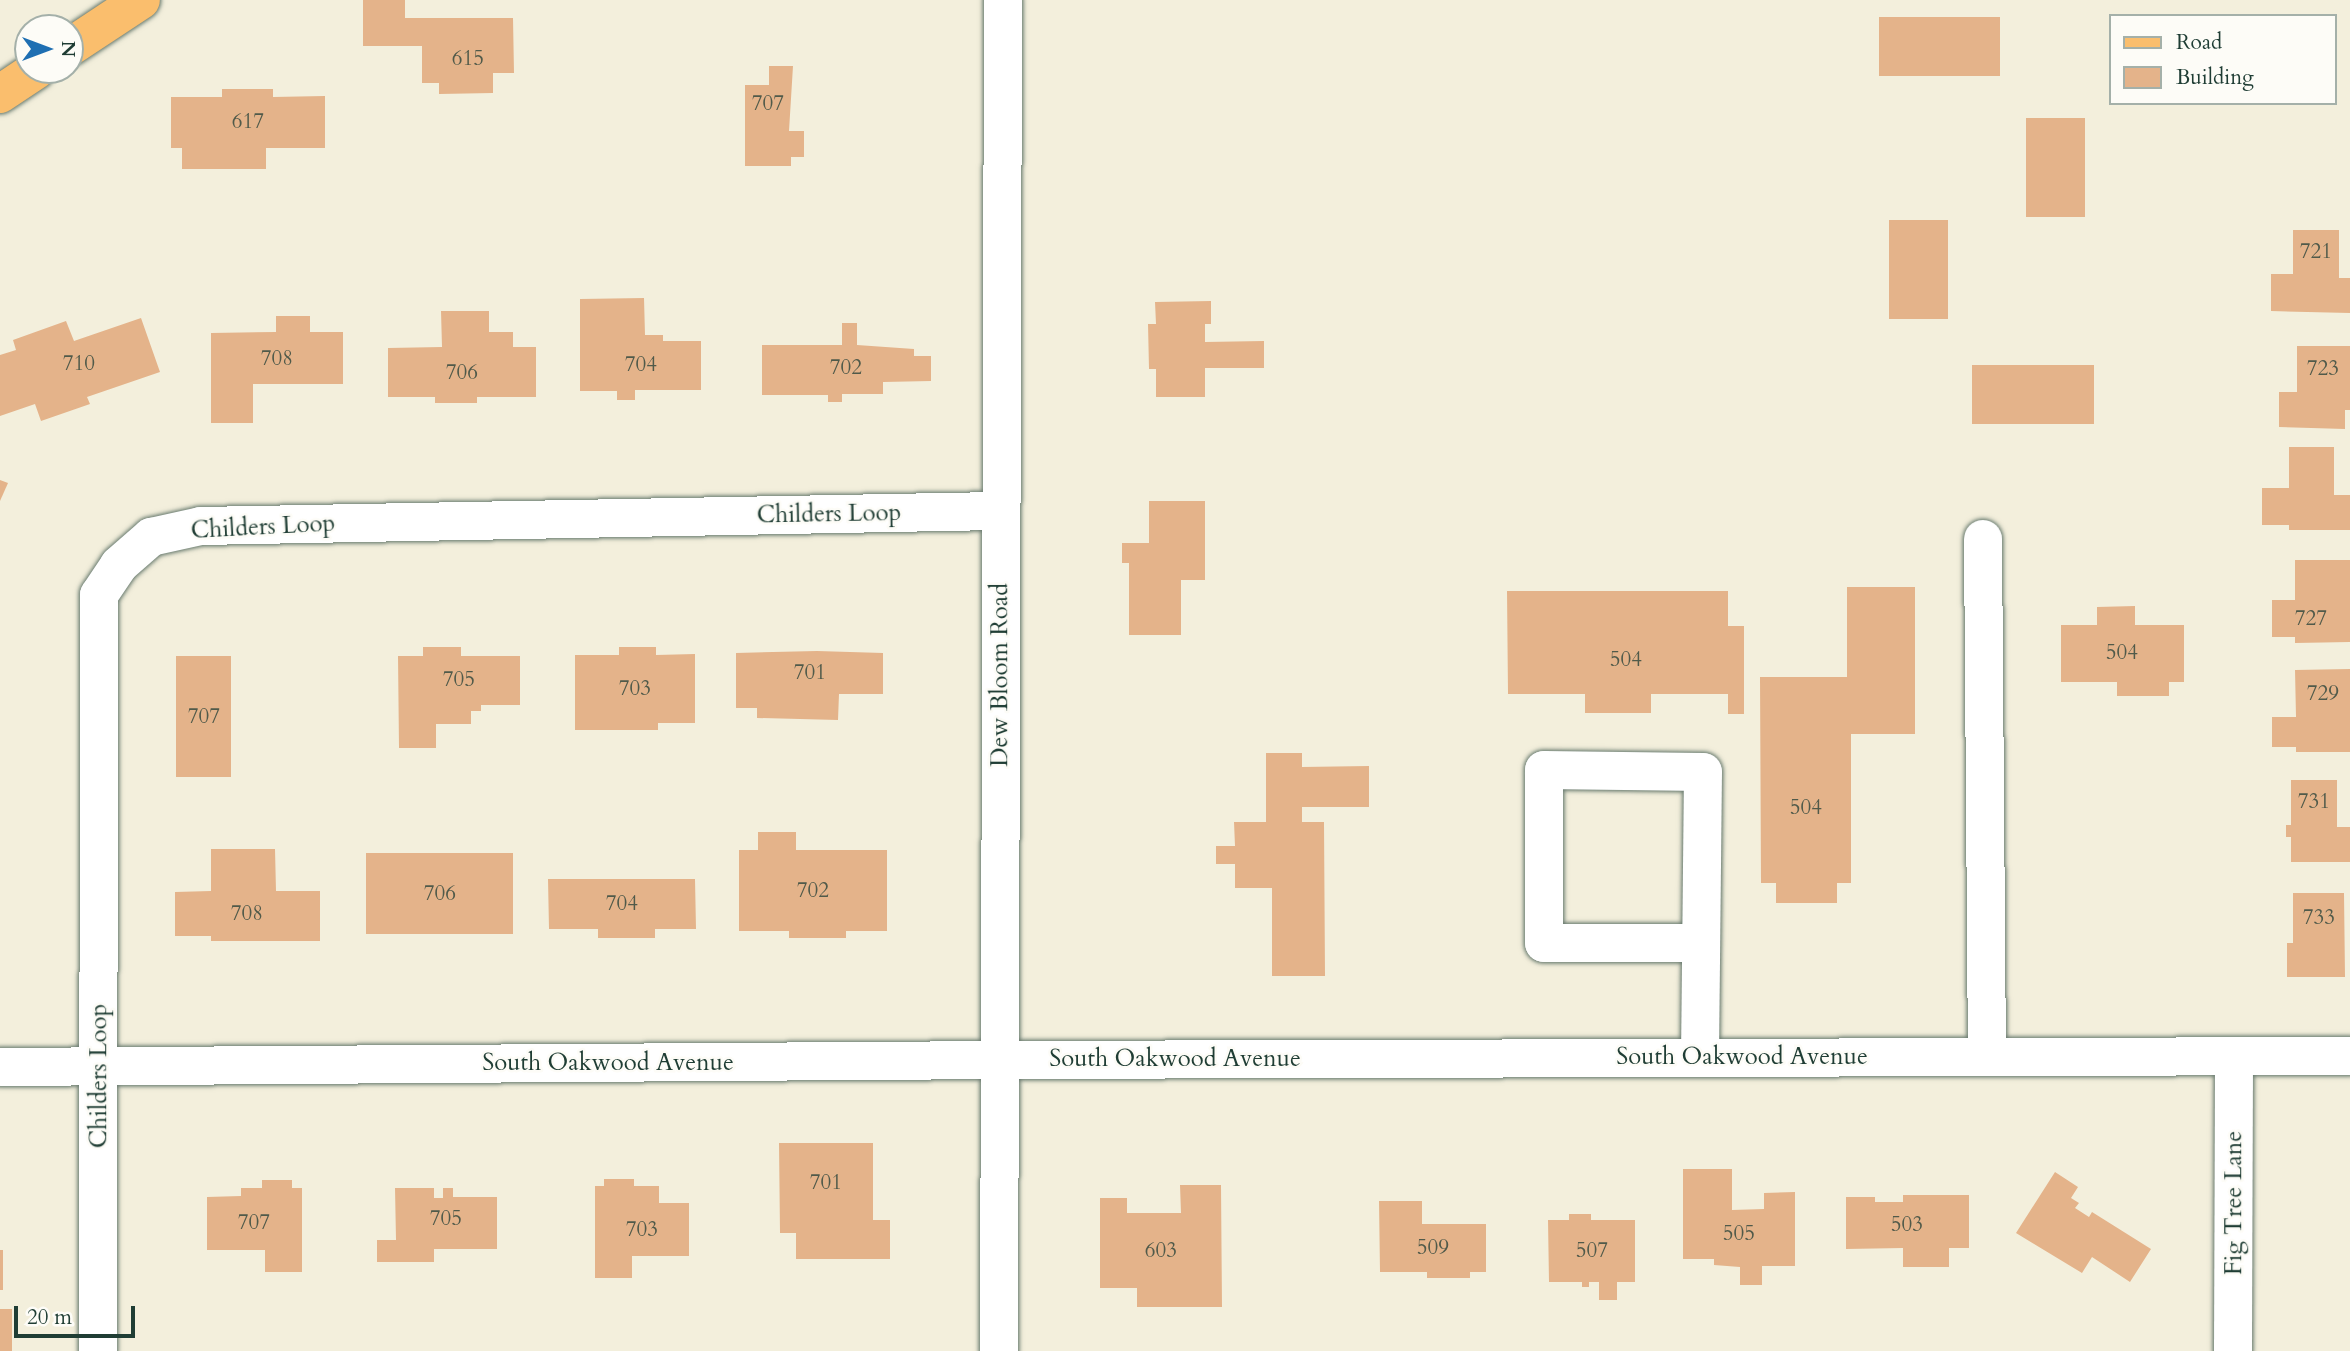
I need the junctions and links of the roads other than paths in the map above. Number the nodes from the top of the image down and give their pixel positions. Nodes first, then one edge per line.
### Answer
1 (141, 0) edge
2 (1003, 0) edge
3 (84, 38) edge
4 (15, 84) edge
5 (0, 94) edge
6 (1000, 511) junction
7 (1983, 538) dead end
8 (1701, 943) junction
9 (1987, 1056) junction
10 (2234, 1056) junction
11 (2350, 1056) edge
12 (1700, 1057) junction
13 (1000, 1060) junction
14 (0, 1068) edge
15 (99, 1068) junction
16 (98, 1351) edge
17 (999, 1351) edge
18 (2233, 1351) edge

1 - 3 main road
2 - 6 street, Dew Bloom Road
4 - 5 main road
6 - 13 street, Dew Bloom Road
6 - 15 street, Childers Loop
7 - 9 street
8 - 8 street
8 - 12 street
9 - 10 street, South Oakwood Avenue
9 - 12 street, South Oakwood Avenue
10 - 11 street, South Oakwood Avenue
10 - 18 street, Fig Tree Lane
12 - 13 street, South Oakwood Avenue
13 - 15 street, South Oakwood Avenue
13 - 17 street, Dew Bloom Road
14 - 15 street, South Oakwood Avenue
15 - 16 street, Childers Loop

